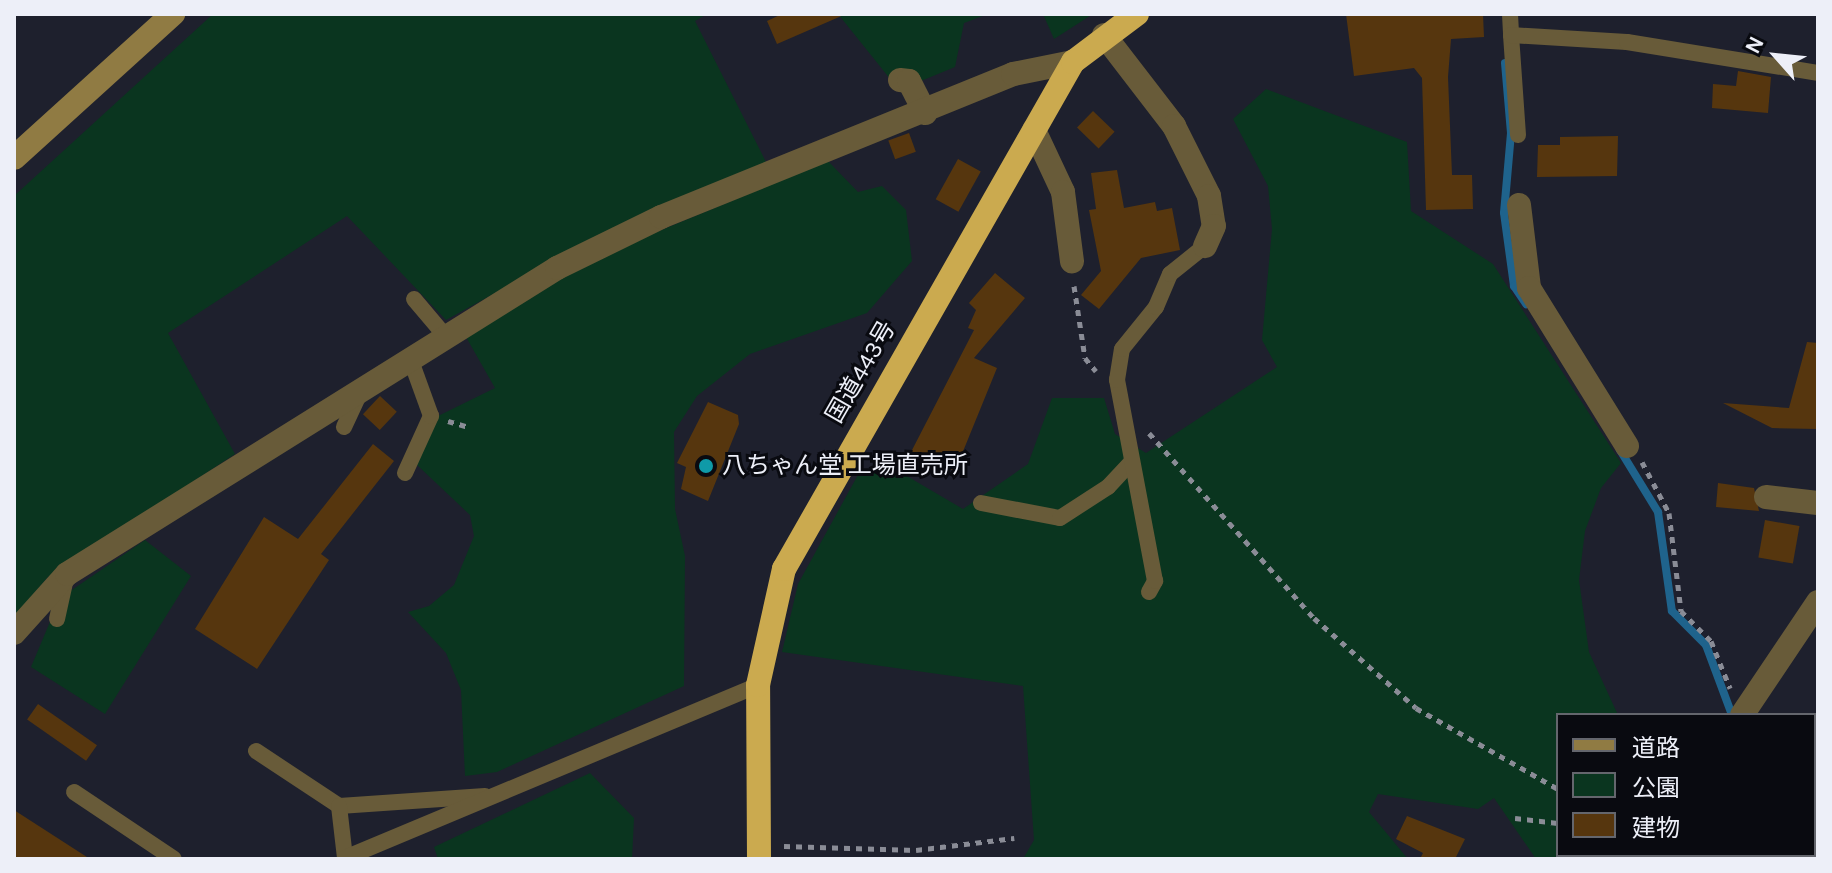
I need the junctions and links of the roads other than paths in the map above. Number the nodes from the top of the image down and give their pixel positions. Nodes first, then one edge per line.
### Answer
1 (173, 14) edge
2 (1137, 14) edge
3 (1510, 14) edge
4 (1104, 35) junction
5 (1511, 35) junction
6 (1073, 62) junction
7 (1818, 73) edge
8 (900, 80) dead end
9 (925, 113) junction
10 (1034, 130) junction
11 (1518, 135) dead end
12 (14, 158) edge
13 (1519, 205) dead end
14 (1205, 246) joint
15 (1072, 261) road end
16 (414, 299) dead end
17 (447, 338) junction
18 (410, 358) junction
19 (364, 384) junction
20 (344, 427) dead end
21 (1627, 446) road end
22 (1130, 463) junction
23 (405, 473) dead end
24 (1766, 497) dead end
25 (981, 503) dead end
26 (1818, 503) edge
27 (67, 574) junction
28 (1149, 592) dead end
29 (1818, 602) edge
30 (57, 619) dead end
31 (14, 633) edge
32 (758, 685) junction
33 (1738, 708) edge
34 (256, 751) dead end
35 (74, 792) dead end
36 (485, 796) junction
37 (339, 806) junction
38 (759, 851) edge
39 (343, 858) edge
40 (174, 859) edge

1 - 12 street
2 - 4 highway, 国道443号
3 - 5 lane
4 - 6 highway, 国道443号
4 - 14 street
5 - 7 lane
5 - 11 lane
6 - 9 street
6 - 10 highway, 国道443号
8 - 9 street
9 - 17 street
10 - 15 street
10 - 32 highway, 国道443号
13 - 21 street
14 - 22 lane
16 - 17 lane
17 - 18 street
18 - 19 street
18 - 23 lane
19 - 20 lane
19 - 27 street
22 - 25 lane
22 - 28 lane
24 - 26 street
27 - 30 lane
27 - 31 street
29 - 33 street
32 - 36 lane
32 - 38 highway, 国道443号
34 - 37 lane
35 - 40 lane
36 - 37 lane
36 - 39 lane
37 - 39 lane

